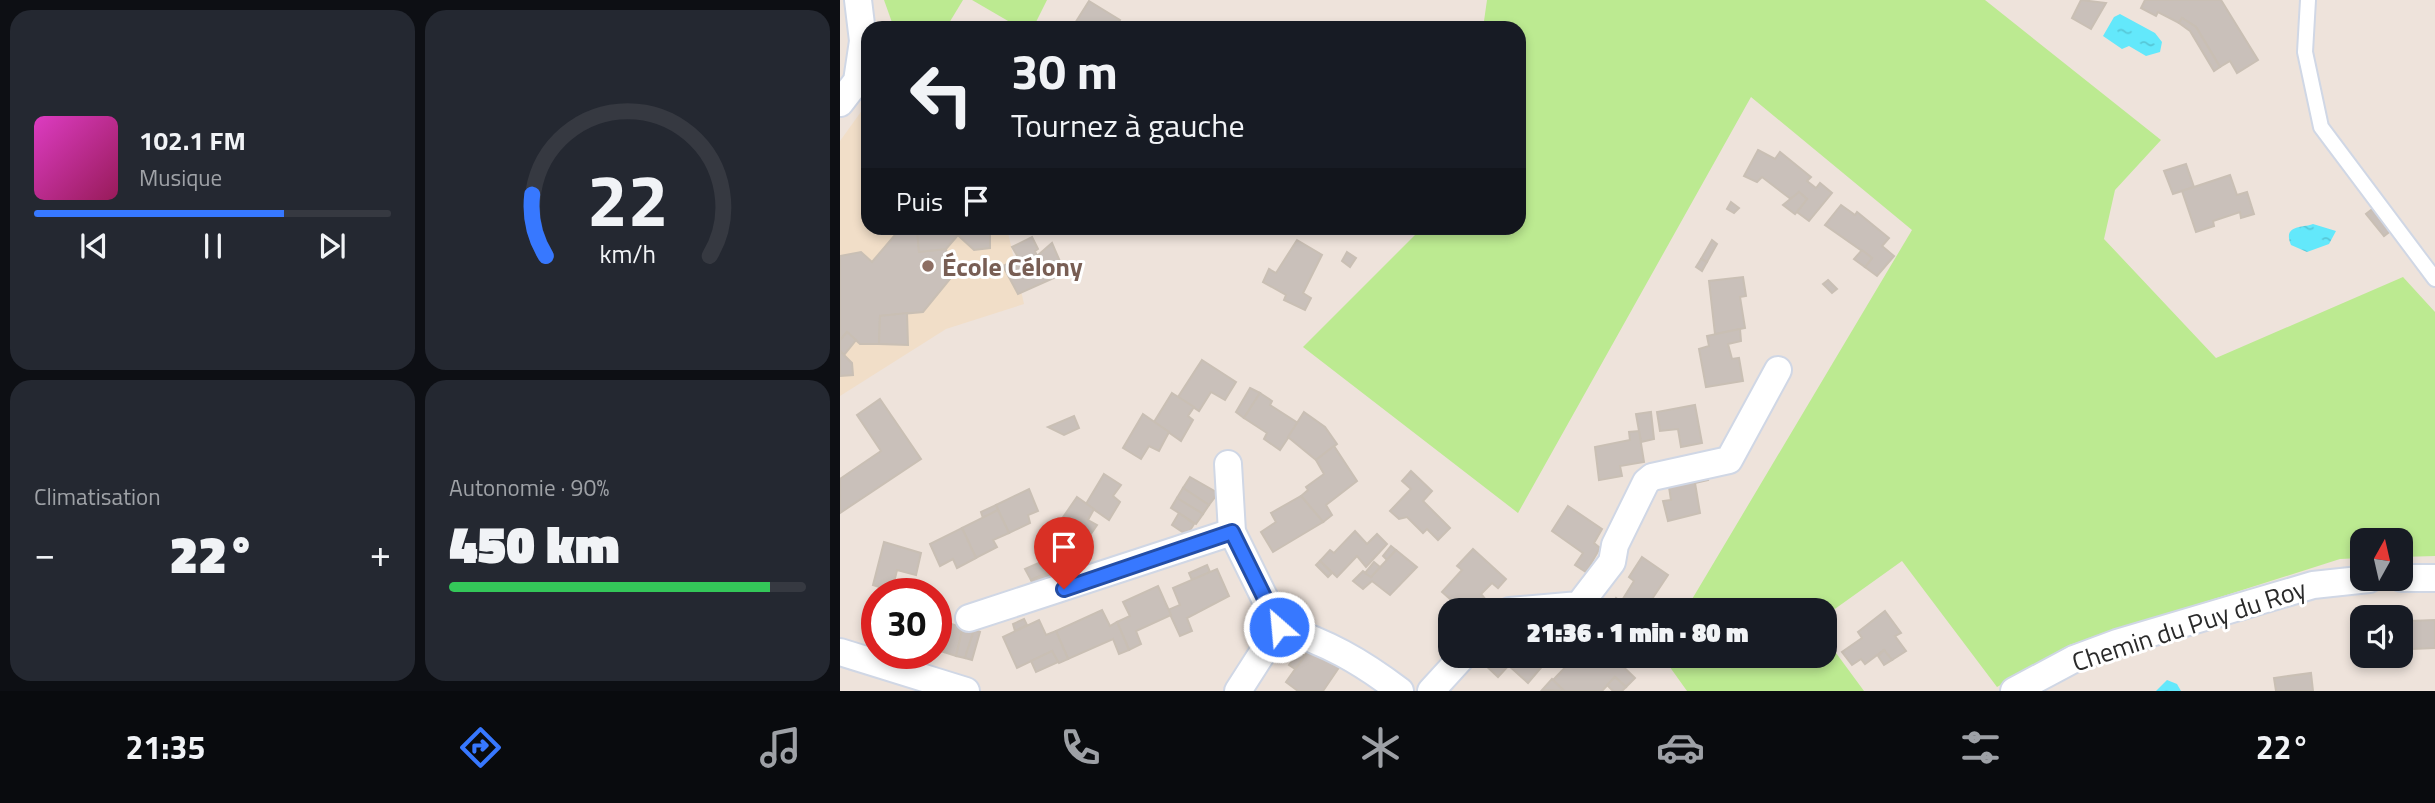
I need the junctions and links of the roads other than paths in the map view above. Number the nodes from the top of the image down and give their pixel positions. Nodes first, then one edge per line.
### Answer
1 (858, 0) edge
2 (2308, 0) edge
3 (861, 25) edge
4 (861, 54) edge
5 (840, 103) edge
6 (2435, 279) edge
7 (1778, 370) dead end
8 (1228, 464) dead end
9 (1232, 532) junction
10 (2413, 578) edge
11 (2435, 578) edge
12 (2350, 581) edge
13 (1585, 598) edge
14 (969, 618) dead end
15 (1279, 627) junction
16 (840, 652) edge
17 (1452, 668) edge
18 (966, 691) edge
19 (1238, 691) edge
20 (1400, 691) edge
21 (1431, 691) edge
22 (2014, 691) edge

1 - 3 street
2 - 6 lane
4 - 5 street
7 - 13 street
8 - 9 street
9 - 14 street
9 - 15 street
10 - 11 street
12 - 22 street, Chemin du Puy du Roy
15 - 19 street
15 - 20 street
16 - 18 street
17 - 21 street

